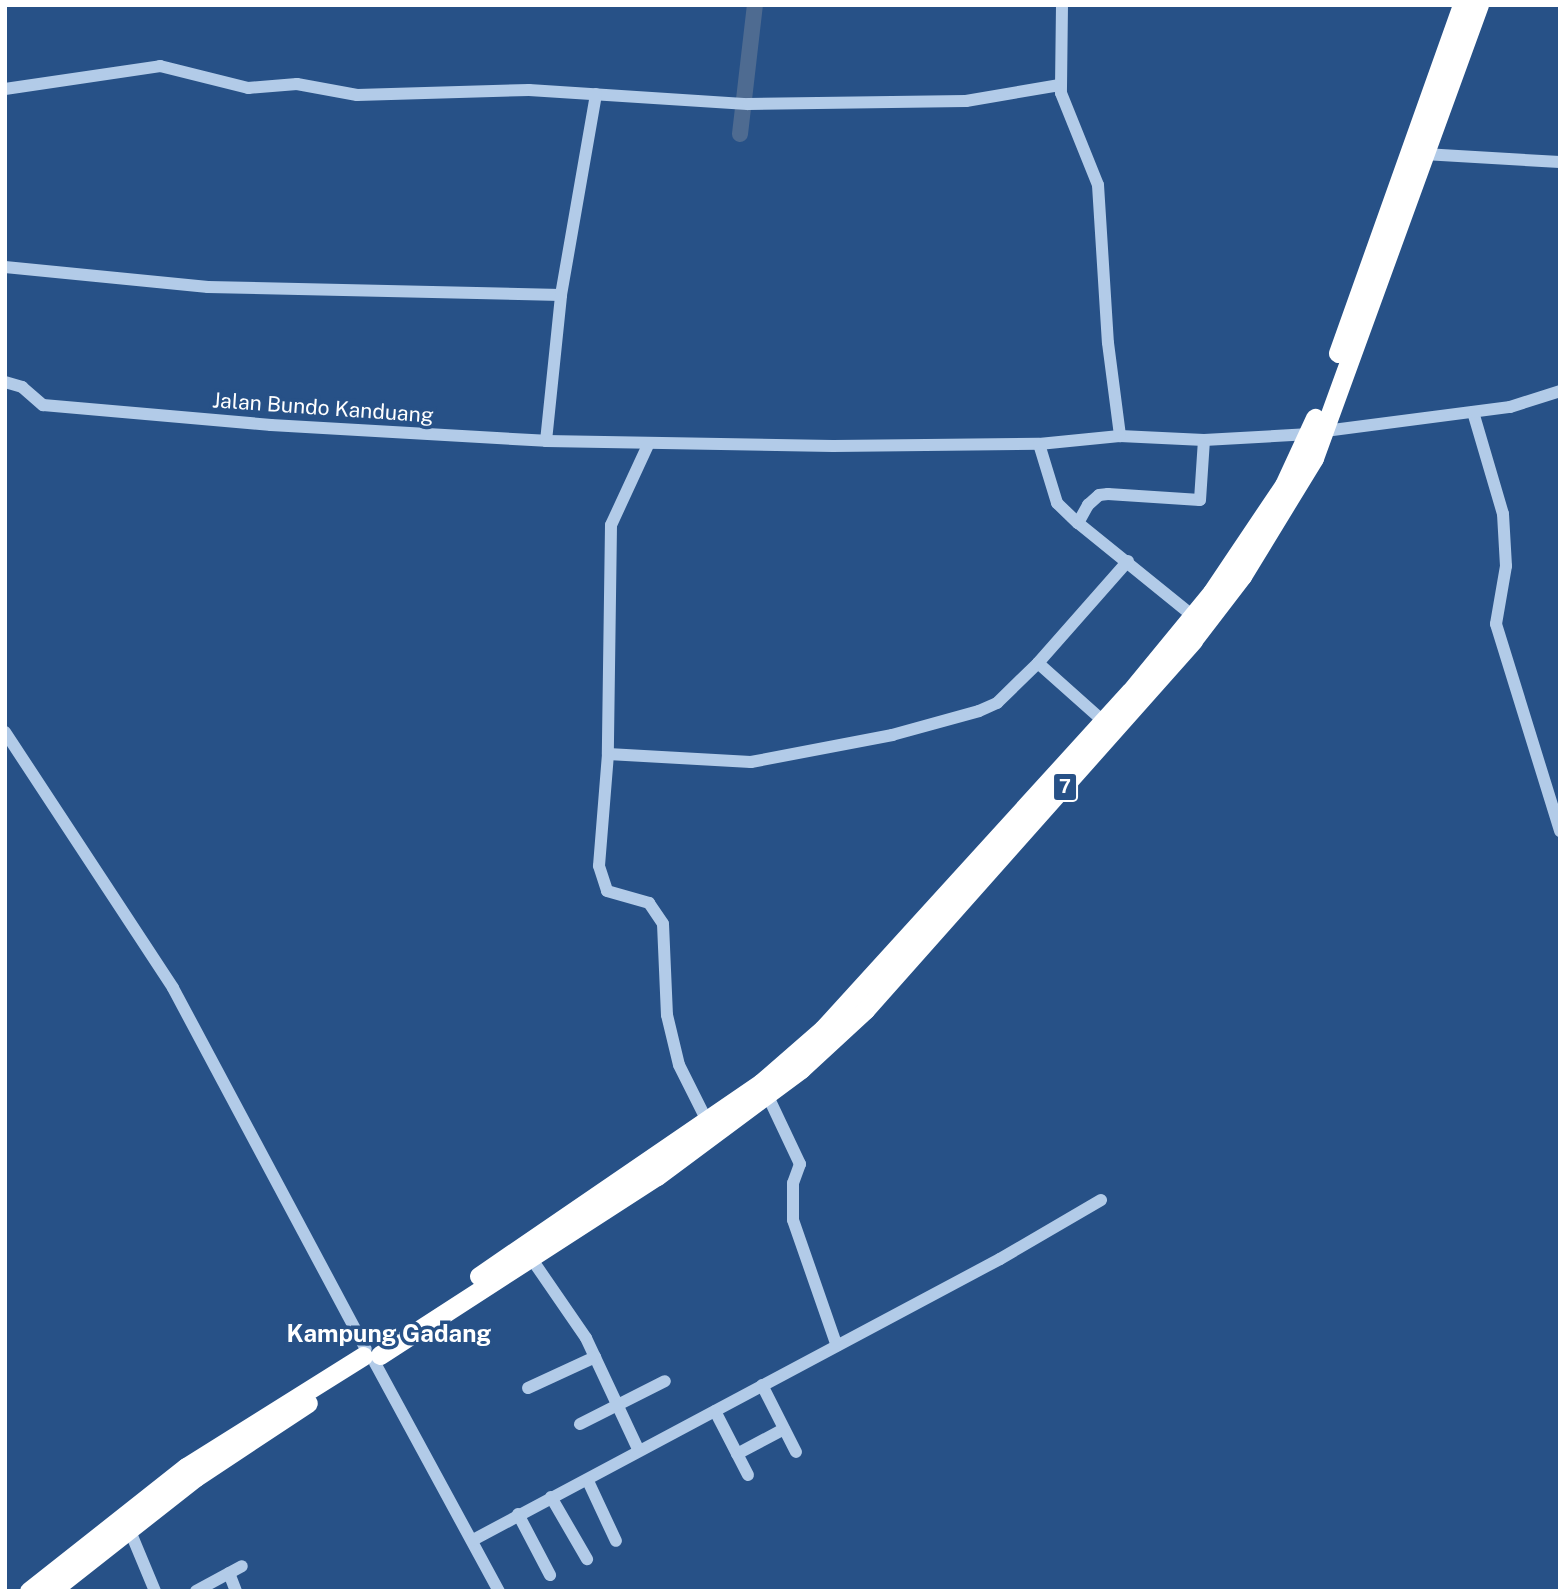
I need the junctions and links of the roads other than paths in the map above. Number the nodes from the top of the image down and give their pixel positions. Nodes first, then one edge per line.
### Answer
1 (1062, 5) edge
2 (1462, 5) edge
3 (1479, 5) edge
4 (1060, 85) junction
5 (5, 89) edge
6 (596, 94) junction
7 (1424, 154) junction
8 (1560, 162) edge
9 (1392, 222) junction
10 (5, 267) edge
11 (561, 295) junction
12 (5, 382) edge
13 (1560, 391) edge
14 (1473, 412) junction
15 (1317, 432) junction
16 (1120, 436) junction
17 (1204, 440) junction
18 (546, 441) junction
19 (1039, 444) junction
20 (648, 445) junction
21 (1078, 523) junction
22 (1128, 561) junction
23 (1236, 571) junction
24 (1193, 616) junction
25 (1038, 663) junction
26 (1103, 721) junction
27 (5, 732) edge
28 (608, 754) junction
29 (1560, 831) edge
30 (977, 875) junction
31 (765, 1090) junction
32 (706, 1119) junction
33 (1101, 1200) dead end
34 (531, 1258) junction
35 (837, 1346) junction
36 (371, 1356) junction
37 (595, 1357) junction
38 (665, 1381) dead end
39 (762, 1385) junction
40 (528, 1388) dead end
41 (618, 1406) junction
42 (715, 1411) junction
43 (580, 1424) dead end
44 (784, 1429) junction
45 (638, 1448) junction
46 (796, 1452) dead end
47 (737, 1454) junction
48 (748, 1475) dead end
49 (588, 1481) junction
50 (551, 1497) junction
51 (155, 1501) junction
52 (518, 1514) junction
53 (130, 1531) junction
54 (473, 1540) junction
55 (616, 1541) dead end
56 (587, 1559) dead end
57 (242, 1566) dead end
58 (229, 1573) junction
59 (550, 1575) dead end
60 (150, 1588) edge
61 (29, 1591) edge
62 (51, 1591) edge
63 (197, 1591) edge
64 (236, 1591) edge
65 (499, 1591) edge

1 - 4 street
2 - 9 highway, 7
3 - 7 highway, 7
4 - 6 street
4 - 16 street
5 - 6 street
6 - 11 street
7 - 8 street
7 - 9 highway, 7
9 - 15 highway, 7
10 - 11 street
11 - 18 street
12 - 18 street, Jalan Bundo Kanduang
13 - 14 street, Jalan Bundo Kanduang
14 - 15 street, Jalan Bundo Kanduang
14 - 29 street
15 - 17 street, Jalan Bundo Kanduang
15 - 23 highway, 7
16 - 17 street, Jalan Bundo Kanduang
16 - 19 street, Jalan Bundo Kanduang
17 - 21 street
18 - 20 street, Jalan Bundo Kanduang
19 - 20 street, Jalan Bundo Kanduang
19 - 21 street
20 - 28 street
21 - 22 street
22 - 24 street
22 - 25 street
23 - 24 highway, 7
23 - 30 highway, 7
24 - 26 highway, 7
25 - 26 street
25 - 28 street
26 - 30 highway, 7
27 - 36 street
28 - 32 street
30 - 31 highway, 7
31 - 32 highway, 7
31 - 34 highway, 7
31 - 35 street
32 - 36 highway, 7
33 - 35 street
34 - 36 highway, 7
34 - 37 street
35 - 39 street
36 - 51 highway
36 - 54 street
37 - 40 street
37 - 41 street
38 - 41 street
39 - 42 street
39 - 44 street
41 - 43 street
41 - 45 street
42 - 45 street
42 - 47 street
44 - 46 street
44 - 47 street
45 - 49 street
47 - 48 street
49 - 50 street
49 - 55 street
50 - 52 street
50 - 56 street
51 - 53 highway
51 - 61 highway
52 - 54 street
52 - 59 street
53 - 60 street
53 - 62 highway
54 - 65 street
57 - 58 street
58 - 63 street
58 - 64 street

